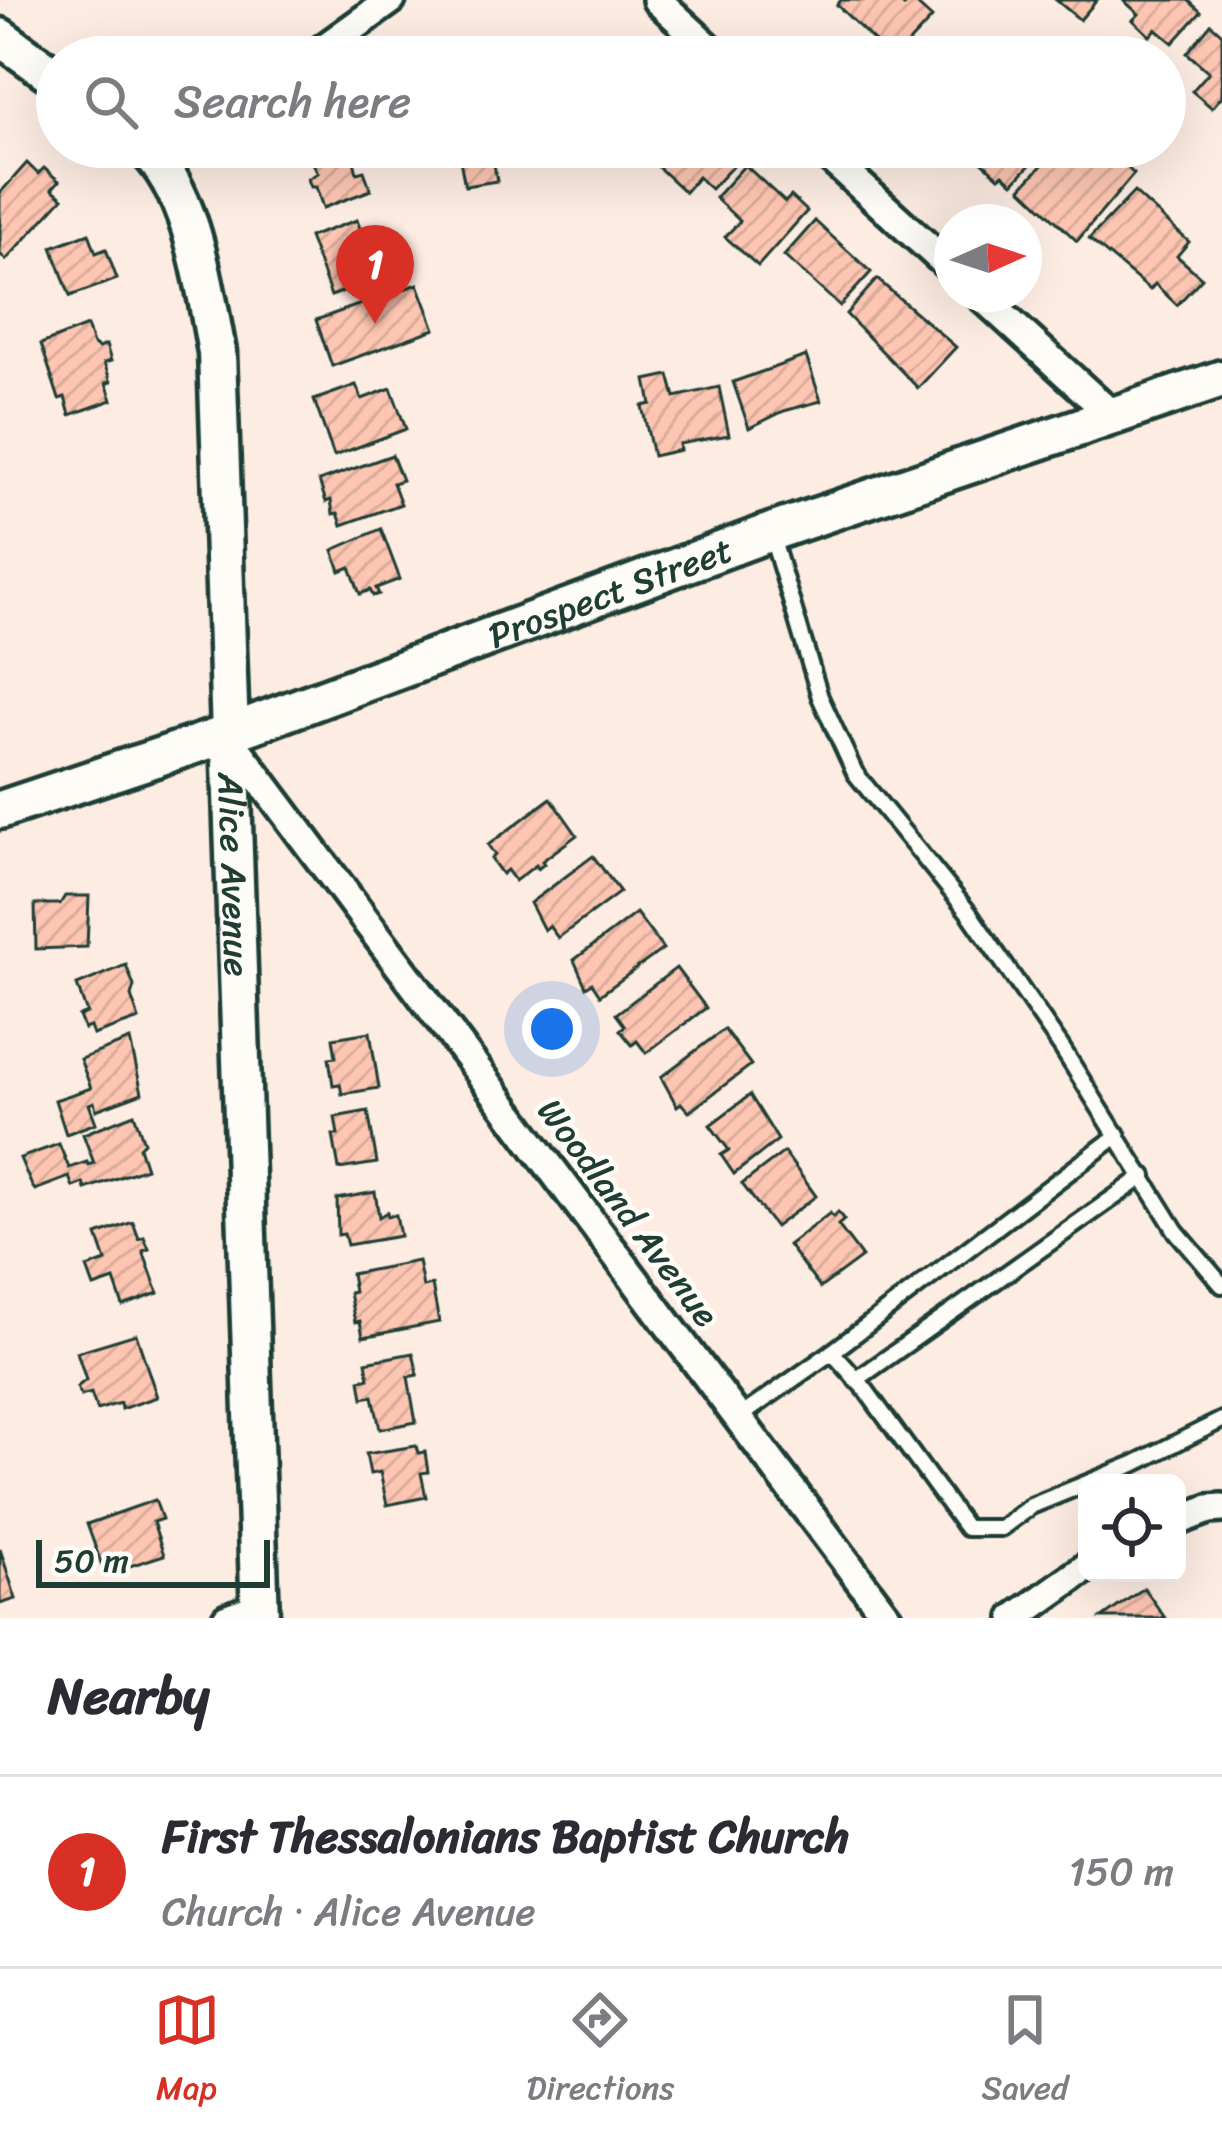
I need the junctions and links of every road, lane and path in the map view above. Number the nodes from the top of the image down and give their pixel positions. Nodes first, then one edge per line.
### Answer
1 (391, 0) edge
2 (657, 0) edge
3 (341, 36) edge
4 (696, 36) edge
5 (0, 37) edge
6 (36, 63) edge
7 (169, 168) edge
8 (841, 168) edge
9 (934, 253) edge
10 (999, 312) edge
11 (1222, 379) edge
12 (1115, 418) junction
13 (771, 532) junction
14 (227, 734) junction
15 (0, 811) edge
16 (1118, 1135) junction
17 (1144, 1176) junction
18 (1222, 1285) edge
19 (832, 1352) junction
20 (856, 1379) junction
21 (738, 1418) junction
22 (1222, 1420) edge
23 (1222, 1508) edge
24 (1186, 1518) edge
25 (1078, 1574) edge
26 (249, 1614) edge
27 (888, 1618) edge
28 (1015, 1618) edge

1 - 3 street
2 - 4 street
5 - 6 street
7 - 14 street, Alice Avenue
8 - 9 street
10 - 12 street
11 - 12 street, Prospect Street
12 - 13 street, Prospect Street
13 - 14 street, Prospect Street
13 - 16 lane
14 - 15 street, Prospect Street
14 - 21 street, Woodland Avenue
14 - 26 street, Alice Avenue
16 - 17 lane
16 - 19 lane
17 - 18 lane
17 - 20 lane
19 - 20 lane
19 - 21 lane
20 - 22 lane
21 - 27 street, Woodland Avenue
23 - 24 street
25 - 28 street

